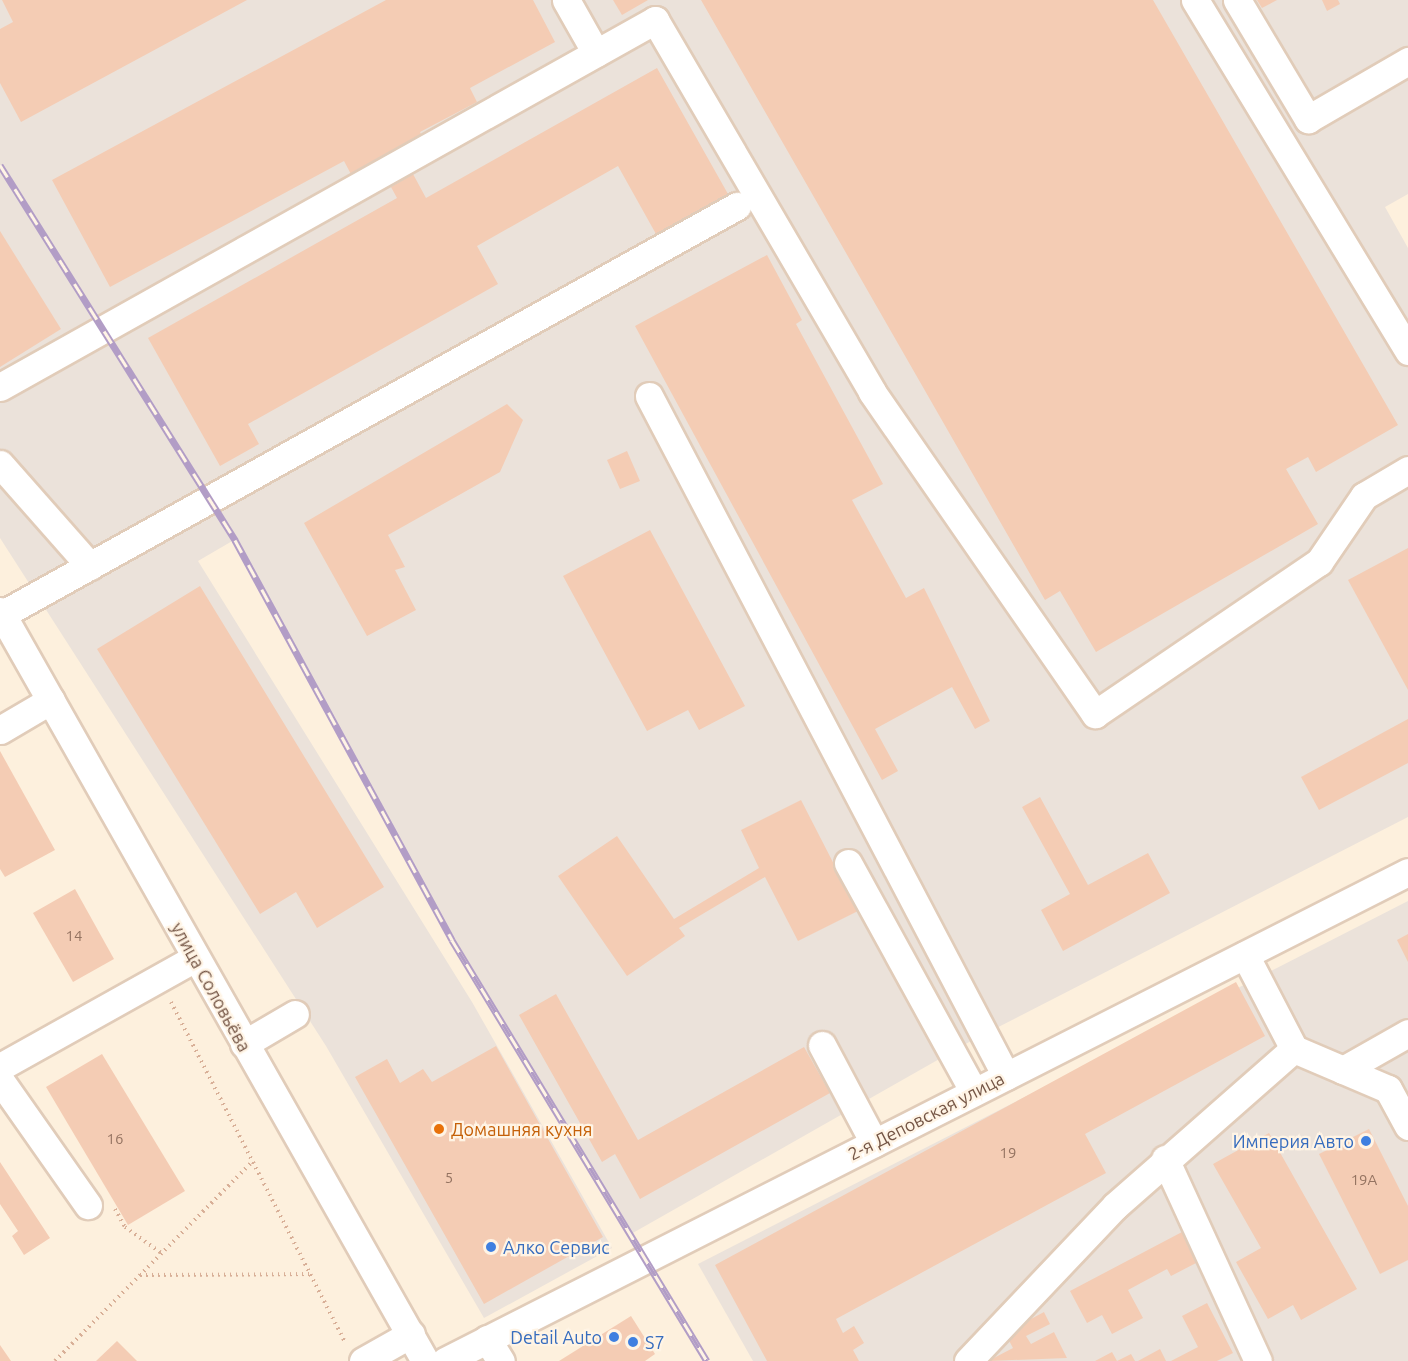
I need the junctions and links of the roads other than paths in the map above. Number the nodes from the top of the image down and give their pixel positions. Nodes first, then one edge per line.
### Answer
1 (566, 0) edge
2 (1195, 0) edge
3 (1237, 0) edge
4 (596, 53) junction
5 (1408, 61) edge
6 (737, 206) dead end
7 (1408, 351) edge
8 (0, 387) edge
9 (650, 396) dead end
10 (0, 464) edge
11 (1408, 471) edge
12 (90, 566) junction
13 (1, 613) edge
14 (51, 700) junction
15 (0, 730) edge
16 (848, 863) dead end
17 (1408, 872) edge
18 (1245, 955) junction
19 (195, 958) junction
20 (295, 1014) dead end
21 (1408, 1033) edge
22 (244, 1044) junction
23 (822, 1045) dead end
24 (1294, 1049) junction
25 (0, 1066) edge
26 (1343, 1070) junction
27 (1006, 1076) junction
28 (0, 1080) edge
29 (974, 1092) junction
30 (1408, 1126) edge
31 (874, 1143) junction
32 (1165, 1160) junction
33 (88, 1205) dead end
34 (411, 1334) junction
35 (494, 1350) edge
36 (357, 1356) edge
37 (425, 1361) edge
38 (445, 1361) edge
39 (968, 1361) edge
40 (1258, 1361) edge

1 - 4 street
2 - 7 street
3 - 5 street
4 - 8 street
4 - 11 street
6 - 12 street
9 - 27 street
10 - 12 street
12 - 13 street
13 - 14 street, улица Соловьёва
14 - 15 street
14 - 19 street, улица Соловьёва
16 - 29 street
17 - 18 street, 2-я Деповская улица
18 - 24 street
18 - 27 street, 2-я Деповская улица
19 - 22 street, улица Соловьёва
19 - 25 street
20 - 22 street
21 - 26 street
22 - 34 street, улица Соловьёва
23 - 31 street
24 - 26 street
24 - 32 street
26 - 30 street
27 - 29 street, 2-я Деповская улица
28 - 33 street
29 - 31 street, 2-я Деповская улица
31 - 35 street, 2-я Деповская улица
32 - 39 street
32 - 40 street
34 - 36 street
34 - 37 street, улица Соловьёва
35 - 38 street, 2-я Деповская улица

